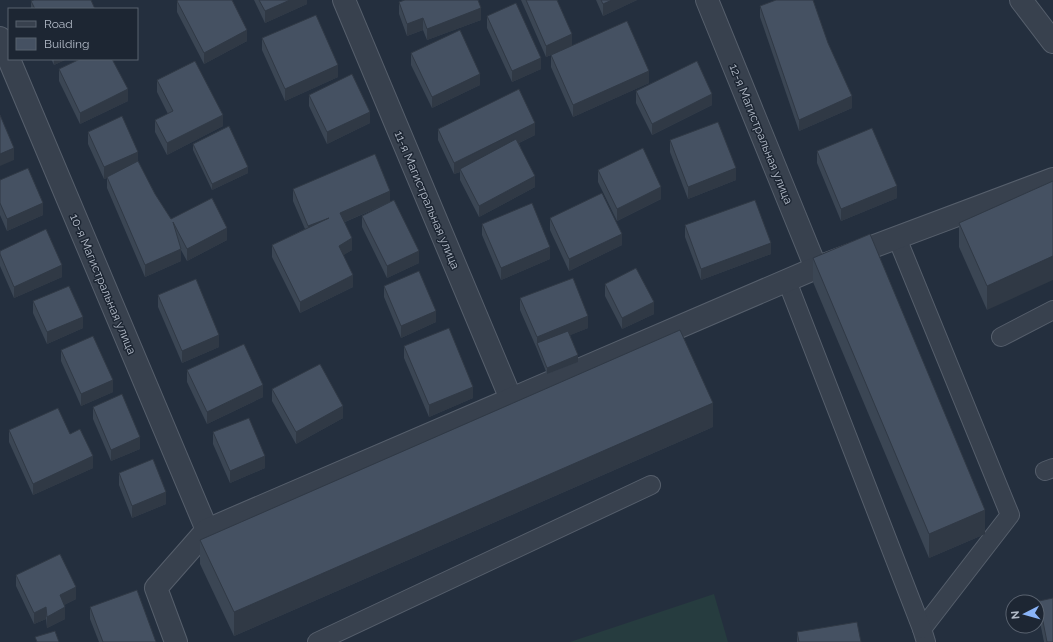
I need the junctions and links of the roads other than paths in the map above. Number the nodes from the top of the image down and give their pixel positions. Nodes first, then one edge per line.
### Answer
1 (344, 0) edge
2 (707, 0) edge
3 (1021, 0) edge
4 (0, 38) edge
5 (1053, 42) edge
6 (8, 57) edge
7 (9, 60) edge
8 (1053, 179) edge
9 (897, 238) junction
10 (816, 268) junction
11 (787, 281) junction
12 (1053, 310) edge
13 (1001, 338) dead end
14 (511, 399) junction
15 (651, 485) dead end
16 (207, 530) junction
17 (924, 636) edge
18 (176, 642) edge
19 (317, 642) edge

1 - 14 street, 11-я Магистральная улица
2 - 10 street, 12-я Магистральная улица
3 - 5 street
4 - 6 street, 10-я Магистральная улица
7 - 16 street, 10-я Магистральная улица
8 - 9 street
9 - 10 street
9 - 17 lane
10 - 11 street
11 - 14 street
11 - 17 lane
12 - 13 lane
14 - 16 street
15 - 19 lane
16 - 18 street

